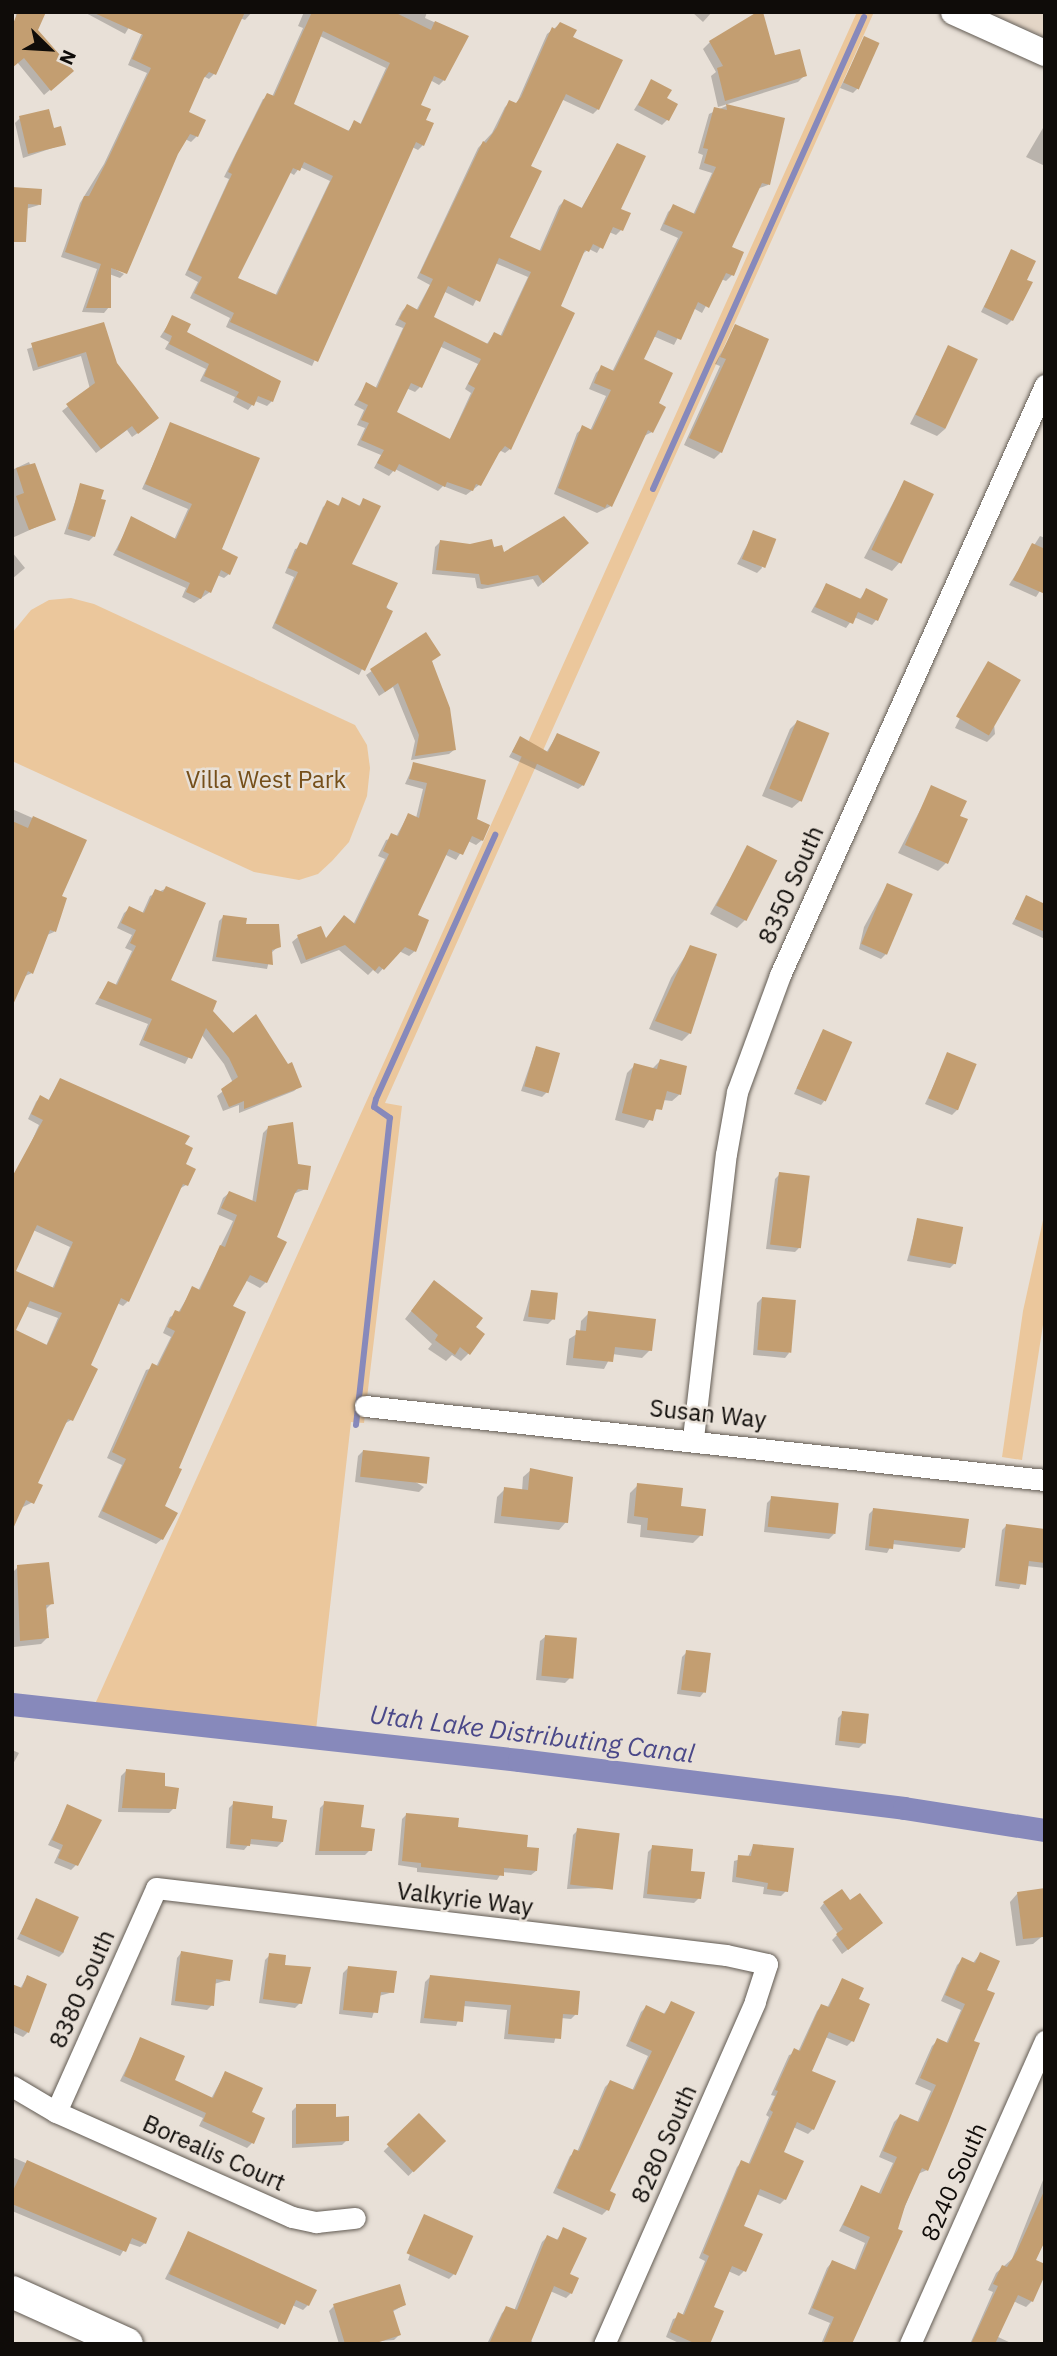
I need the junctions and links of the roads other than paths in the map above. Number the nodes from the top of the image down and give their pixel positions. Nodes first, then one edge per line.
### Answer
1 (959, 13) edge
2 (1045, 53) edge
3 (1045, 385) edge
4 (365, 1406) dead end
5 (693, 1438) junction
6 (1045, 1480) edge
7 (156, 1888) joint
8 (767, 1964) joint
9 (1045, 2041) edge
10 (12, 2086) edge
11 (56, 2112) junction
12 (355, 2218) dead end
13 (12, 2292) edge
14 (128, 2344) edge
15 (604, 2344) edge
16 (910, 2344) edge

1 - 2 main road
3 - 5 street, 8350 South
4 - 5 street, Susan Way
5 - 6 street, Susan Way
7 - 8 street, Valkyrie Way
7 - 11 street, 8380 South
8 - 15 street, 8280 South
9 - 16 street, 8240 South
10 - 11 street, Borealis Court
11 - 12 street, Borealis Court
13 - 14 highway

